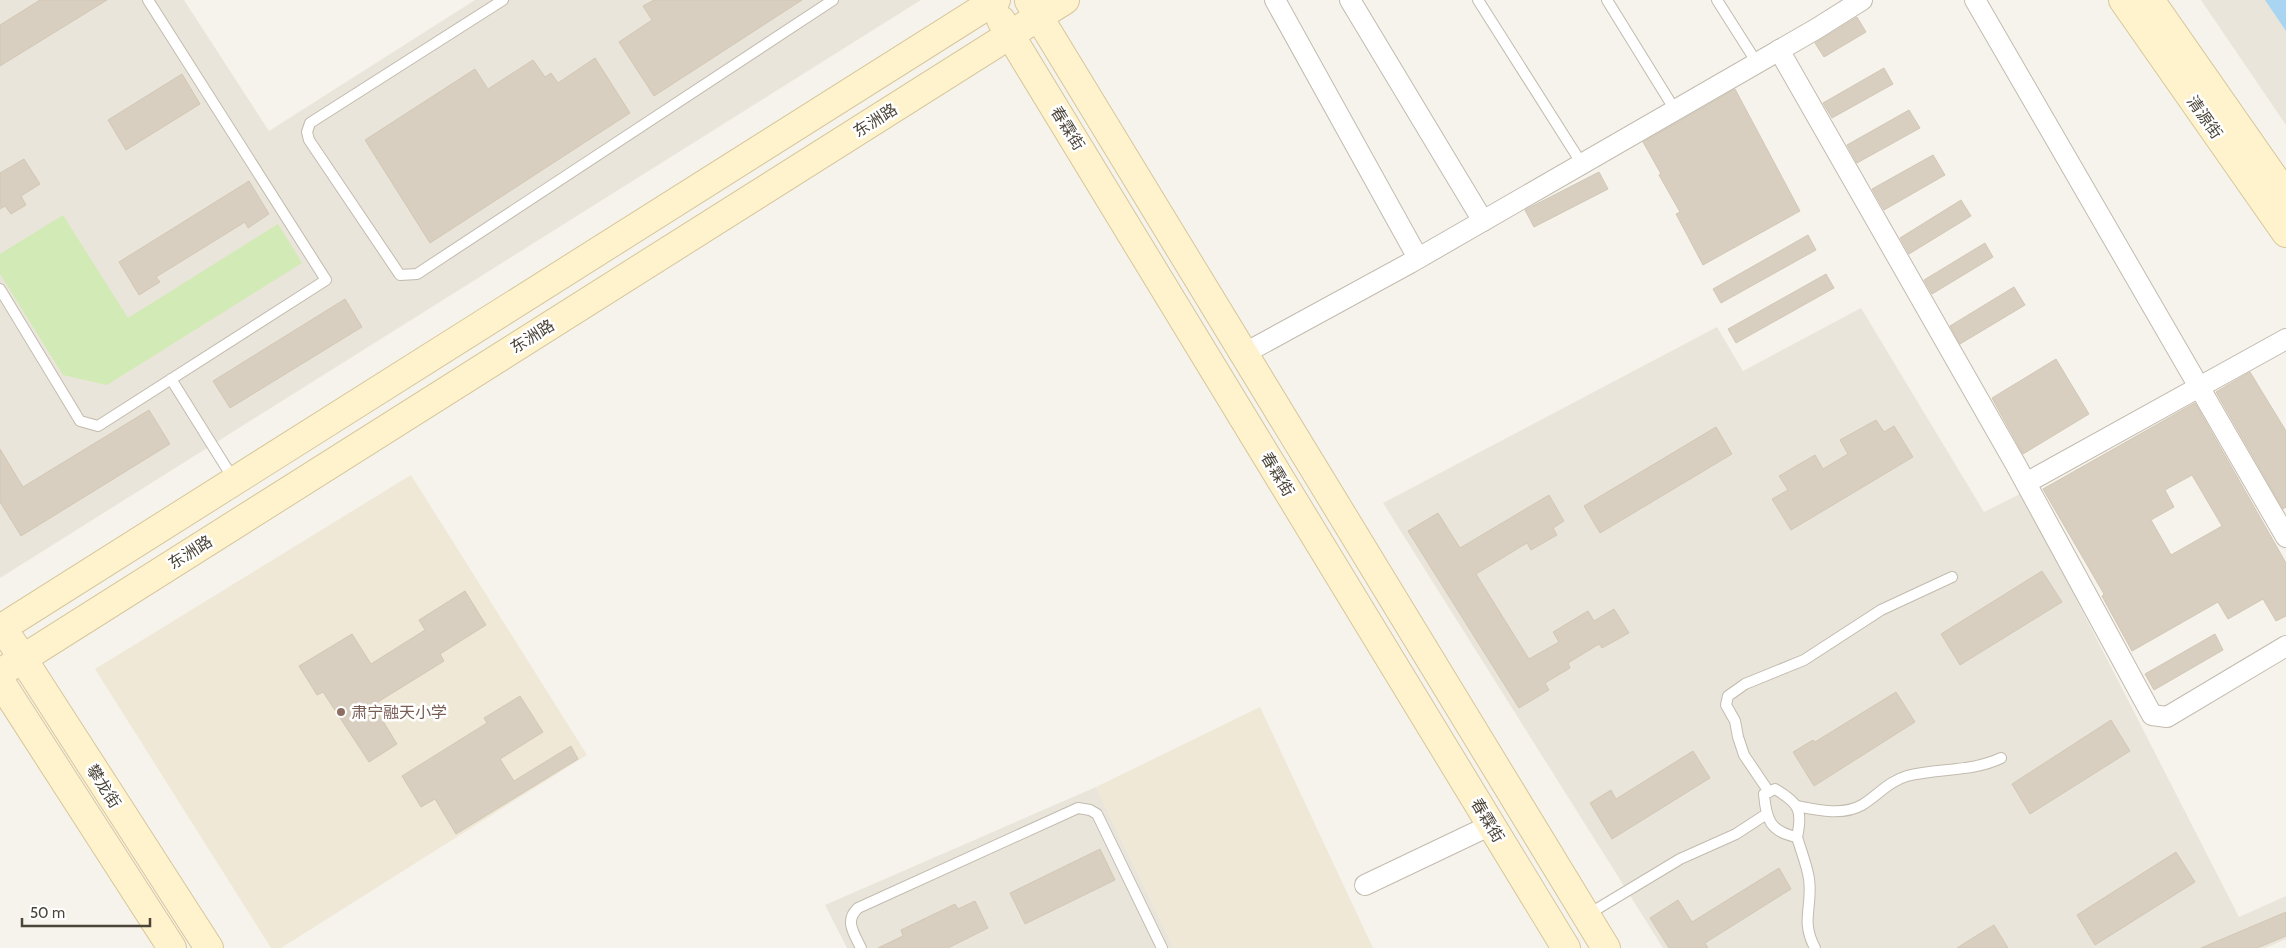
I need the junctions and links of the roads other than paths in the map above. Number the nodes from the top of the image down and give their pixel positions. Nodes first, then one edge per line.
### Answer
1 (148, 0) edge
2 (503, 0) edge
3 (833, 0) edge
4 (1065, 0) edge
5 (1275, 0) edge
6 (1350, 0) edge
7 (1478, 0) edge
8 (1606, 0) edge
9 (1717, 0) edge
10 (1862, 0) edge
11 (1975, 0) edge
12 (2123, 0) edge
13 (2150, 0) edge
14 (992, 1) edge
15 (1034, 8) edge
16 (1010, 35) junction
17 (1779, 50) junction
18 (1757, 63) junction
19 (1675, 110) junction
20 (1582, 164) junction
21 (2286, 195) edge
22 (1482, 222) junction
23 (2286, 233) edge
24 (1418, 258) junction
25 (0, 289) edge
26 (2286, 339) edge
27 (1245, 353) junction
28 (171, 380) junction
29 (2199, 387) junction
30 (234, 480) junction
31 (2026, 483) junction
32 (2286, 537) edge
33 (1952, 577) dead end
34 (1, 627) edge
35 (2286, 646) edge
36 (11, 666) edge
37 (0, 681) edge
38 (2001, 758) dead end
39 (1769, 792) junction
40 (1797, 806) junction
41 (1766, 815) junction
42 (1491, 825) junction
43 (1797, 837) junction
44 (1365, 885) dead end
45 (1586, 916) junction
46 (172, 948) edge
47 (208, 948) edge
48 (861, 948) edge
49 (1162, 948) edge
50 (1566, 948) edge
51 (1606, 948) edge
52 (1815, 948) edge

1 - 28 lane
2 - 3 lane
4 - 15 street, 东洲路
5 - 24 street
6 - 22 street
7 - 20 lane
8 - 19 lane
9 - 18 lane
10 - 17 street
11 - 29 street
12 - 23 street, 清源街
13 - 21 street, 清源街
14 - 16 street, 春霖街
14 - 30 street
15 - 16 street, 东洲路
15 - 27 street, 春霖街
16 - 36 street, 东洲路
16 - 42 street, 春霖街
17 - 18 street
17 - 31 street
18 - 19 street
19 - 20 street
20 - 22 street
22 - 24 street
24 - 27 street
25 - 28 lane
26 - 29 street
27 - 45 street, 春霖街
28 - 30 lane
29 - 31 street
29 - 32 street
30 - 34 street
31 - 35 street
33 - 39 lane
34 - 36 street, 攀龙街
36 - 47 street, 攀龙街
37 - 46 street, 攀龙街
38 - 40 lane
39 - 40 lane
39 - 41 lane
40 - 43 lane
41 - 43 lane
41 - 45 lane
42 - 44 street
42 - 50 street, 春霖街
43 - 52 lane
45 - 51 street, 春霖街
48 - 49 lane

